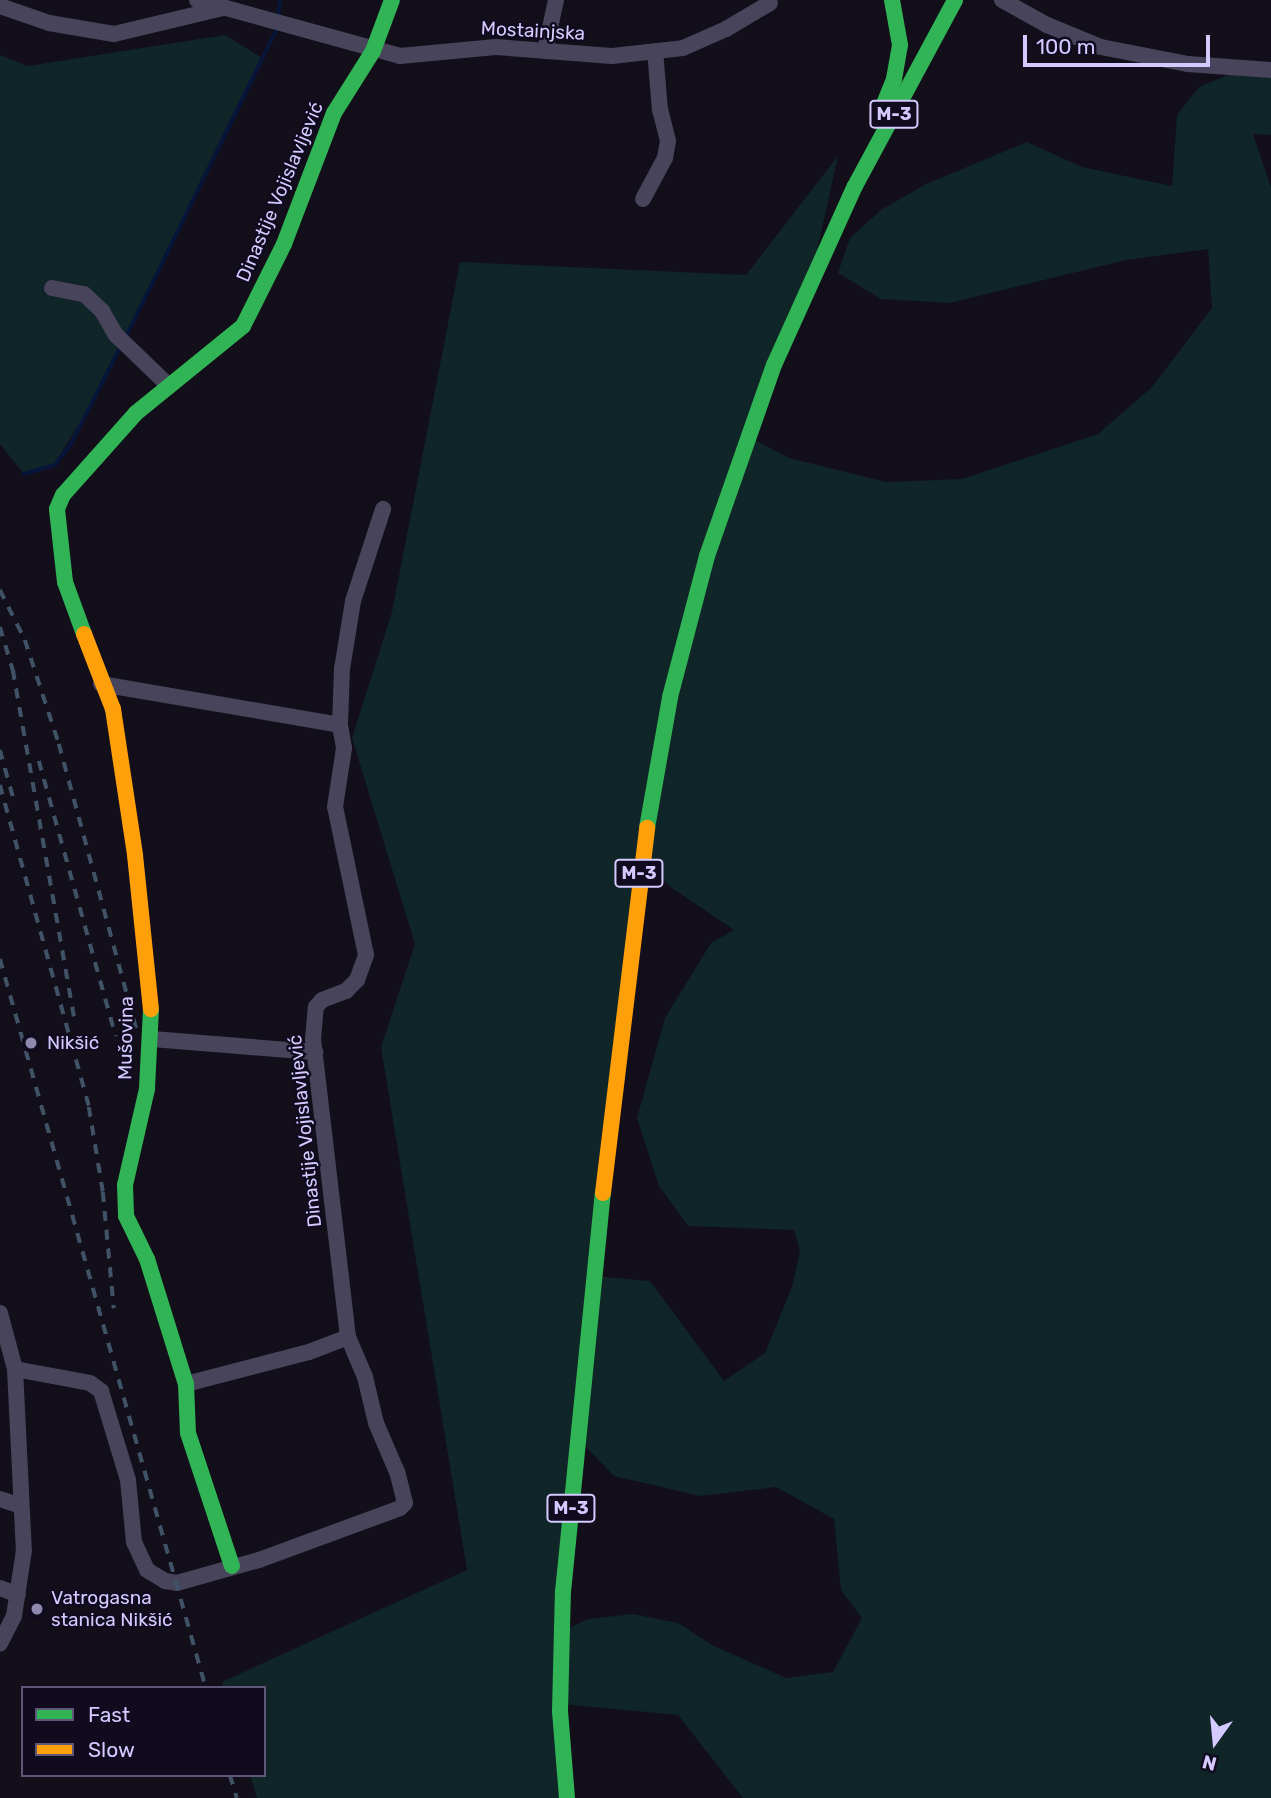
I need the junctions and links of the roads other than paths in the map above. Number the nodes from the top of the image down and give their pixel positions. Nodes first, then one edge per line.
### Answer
1 (197, 0) edge
2 (392, 0) edge
3 (556, 0) edge
4 (892, 0) edge
5 (1002, 0) edge
6 (770, 3) dead end
7 (952, 5) edge
8 (0, 6) edge
9 (225, 8) junction
10 (262, 11) edge
11 (373, 51) junction
12 (545, 51) junction
13 (655, 51) junction
14 (1271, 70) edge
15 (866, 165) junction
16 (643, 199) dead end
17 (52, 288) dead end
18 (169, 386) junction
19 (383, 509) dead end
20 (101, 684) junction
21 (340, 725) junction
22 (152, 1039) junction
23 (315, 1052) junction
24 (0, 1312) edge
25 (348, 1336) junction
26 (9, 1378) edge
27 (186, 1384) junction
28 (0, 1499) edge
29 (21, 1506) junction
30 (232, 1566) junction
31 (0, 1588) edge
32 (18, 1595) junction
33 (0, 1644) edge
34 (566, 1798) edge

1 - 9 street
2 - 11 main road, Dinastije Vojislavljević
3 - 12 street
4 - 15 main road
5 - 14 street
6 - 13 street, Mostainjska
7 - 15 main road, M-3
8 - 9 street
9 - 10 street
10 - 11 street, Mostainjska
11 - 12 street, Mostainjska
11 - 18 main road, Dinastije Vojislavljević
12 - 13 street, Mostainjska
13 - 16 street
15 - 34 main road, M-3
17 - 18 street
18 - 20 main road, Dinastije Vojislavljević
19 - 21 street
20 - 21 street
20 - 22 main road, Mušovina
21 - 23 street, Dinastije Vojislavljević
22 - 23 street
22 - 27 main road, Mušovina
23 - 25 street, Dinastije Vojislavljević
24 - 26 street
25 - 27 street
25 - 30 street, Dinastije Vojislavljević
26 - 29 street
26 - 30 street
27 - 30 main road
28 - 29 street
29 - 32 street
31 - 32 street
32 - 33 street

